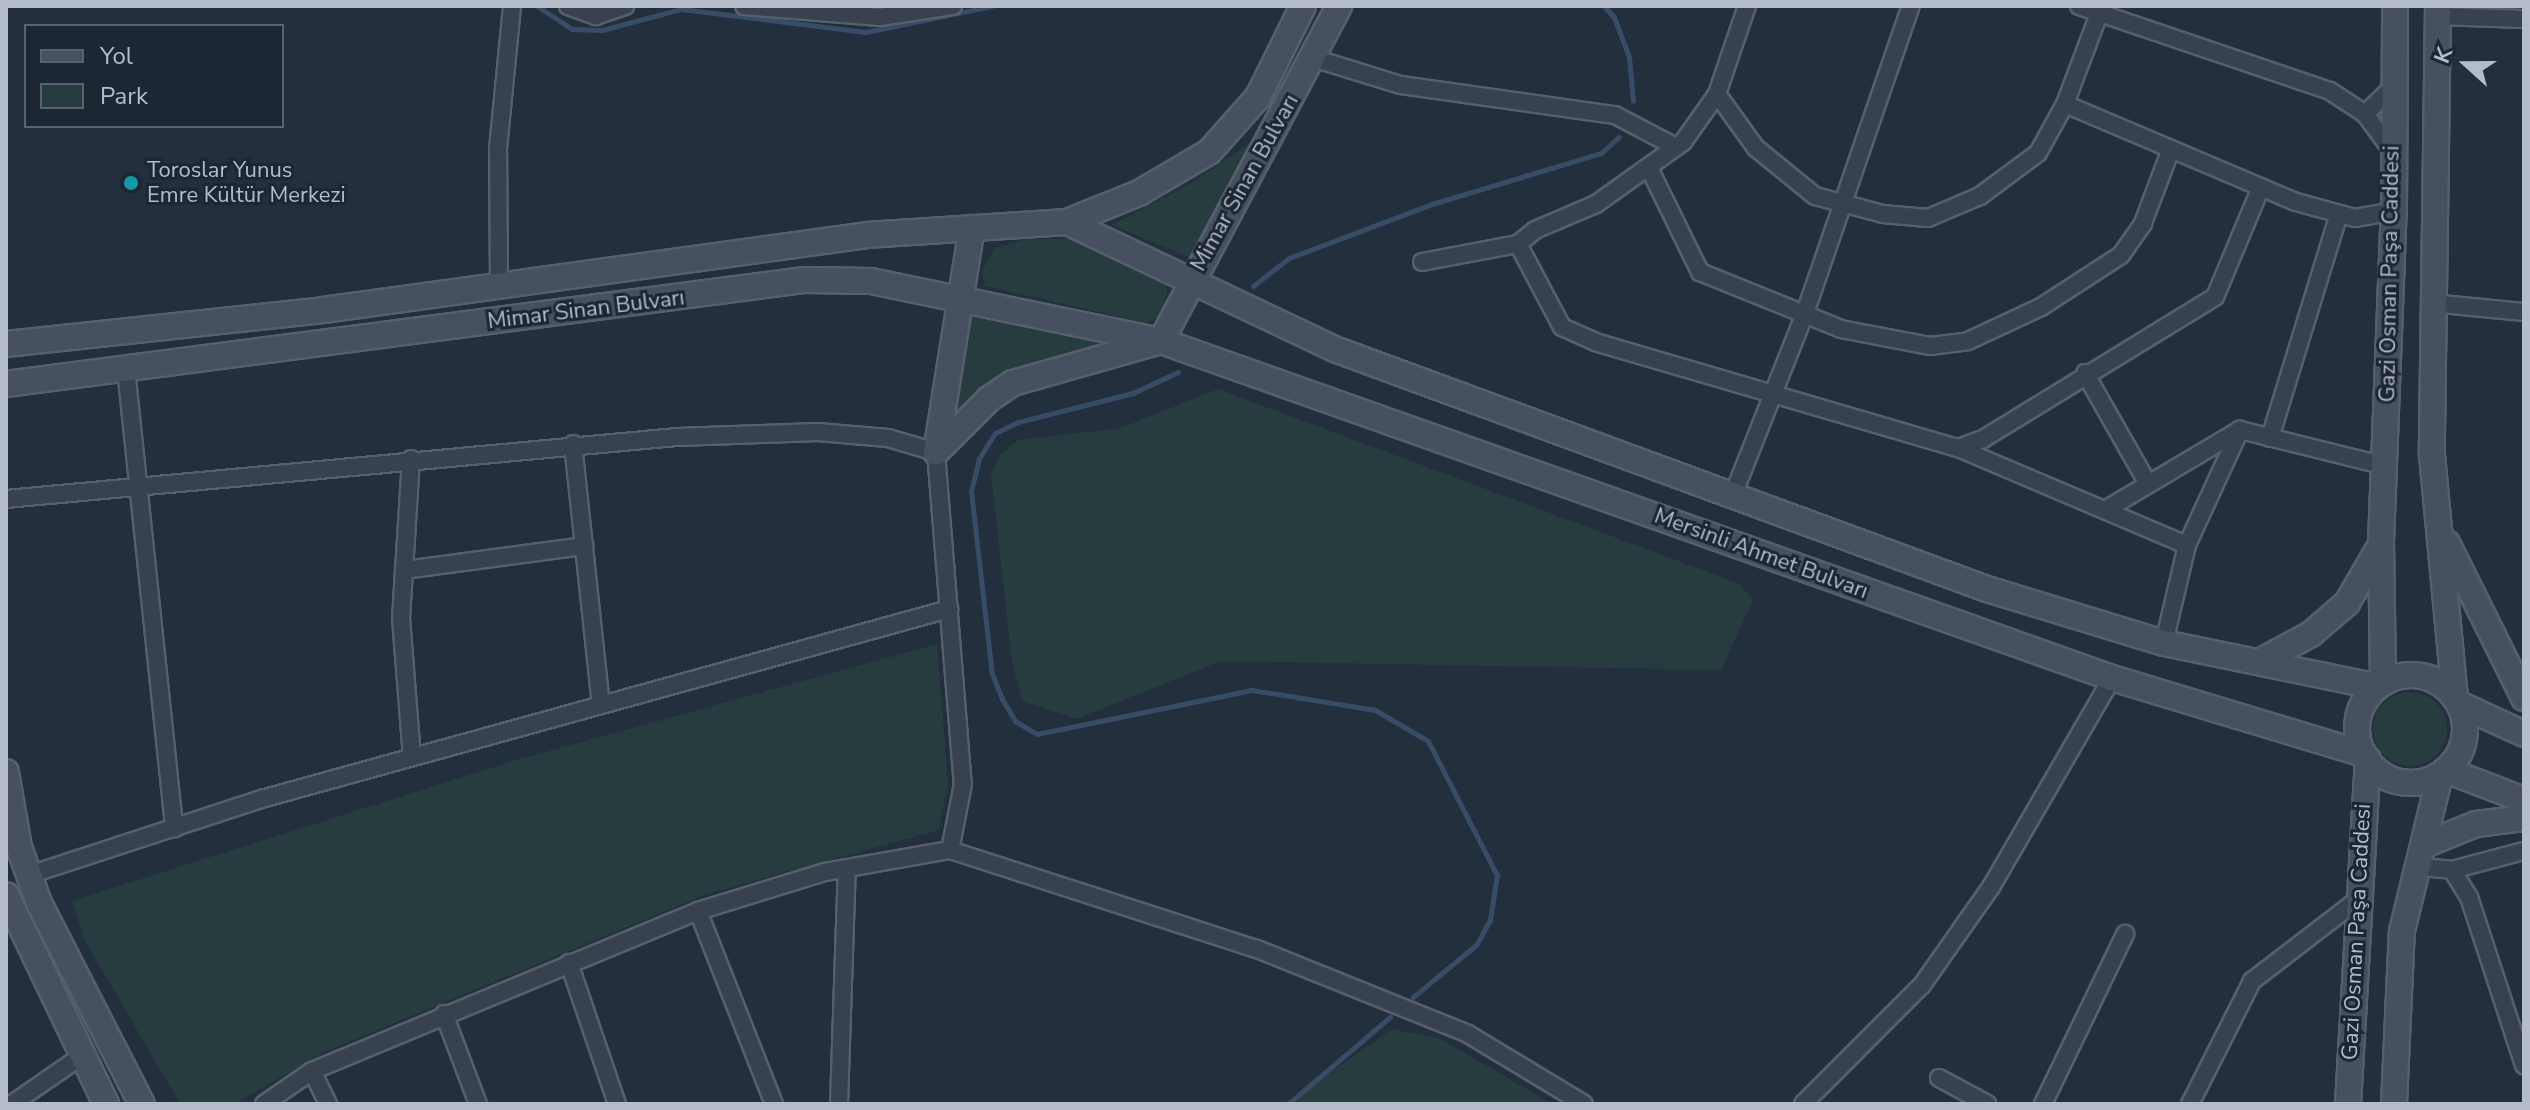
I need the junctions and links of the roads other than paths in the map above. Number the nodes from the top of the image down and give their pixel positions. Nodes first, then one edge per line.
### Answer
1 (512, 6) edge
2 (568, 6) edge
3 (625, 6) edge
4 (744, 6) edge
5 (953, 6) edge
6 (1303, 6) edge
7 (1339, 6) edge
8 (1747, 6) edge
9 (1911, 6) edge
10 (2079, 6) edge
11 (2395, 6) edge
12 (2101, 10) edge
13 (2438, 11) edge
14 (2524, 19) edge
15 (1313, 58) junction
16 (2394, 86) junction
17 (1717, 94) junction
18 (2065, 104) junction
19 (2365, 114) junction
20 (1676, 147) junction
21 (2171, 149) junction
22 (2393, 152) junction
23 (1649, 168) junction
24 (2261, 187) junction
25 (1843, 204) junction
26 (2394, 211) junction
27 (2339, 214) junction
28 (1067, 222) junction
29 (972, 228) junction
30 (1518, 244) junction
31 (1422, 262) dead end
32 (1193, 279) junction
33 (499, 284) junction
34 (960, 297) junction
35 (2431, 303) junction
36 (2524, 312) edge
37 (1804, 316) junction
38 (1161, 341) junction
39 (6, 344) edge
40 (126, 369) junction
41 (2085, 373) junction
42 (6, 384) edge
43 (1774, 396) junction
44 (2240, 430) junction
45 (2270, 438) junction
46 (573, 444) junction
47 (1958, 448) junction
48 (936, 452) junction
49 (411, 459) junction
50 (2385, 466) junction
51 (2147, 482) junction
52 (137, 485) junction
53 (1733, 495) junction
54 (6, 499) edge
55 (2105, 510) junction
56 (2439, 525) junction
57 (2381, 542) junction
58 (2187, 545) junction
59 (584, 546) junction
60 (404, 570) junction
61 (949, 609) junction
62 (2164, 643) junction
63 (2259, 662) junction
64 (2112, 678) junction
65 (2380, 685) junction
66 (2524, 698) edge
67 (2457, 701) junction
68 (601, 705) junction
69 (2524, 734) edge
70 (412, 757) junction
71 (2366, 757) junction
72 (6, 772) edge
73 (2443, 772) junction
74 (2524, 800) edge
75 (2524, 818) edge
76 (174, 828) junction
77 (950, 850) junction
78 (2524, 851) edge
79 (2424, 856) junction
80 (847, 868) junction
81 (2452, 870) junction
82 (29, 875) junction
83 (6, 895) edge
84 (2359, 899) junction
85 (698, 911) junction
86 (2125, 934) dead end
87 (569, 963) junction
88 (444, 1014) junction
89 (83, 1055) junction
90 (2524, 1065) edge
91 (312, 1071) junction
92 (1939, 1078) dead end
93 (12, 1104) edge
94 (106, 1104) edge
95 (142, 1104) edge
96 (264, 1104) edge
97 (328, 1104) edge
98 (478, 1104) edge
99 (617, 1104) edge
100 (774, 1104) edge
101 (839, 1104) edge
102 (1584, 1104) edge
103 (1803, 1104) edge
104 (1987, 1104) edge
105 (2043, 1104) edge
106 (2190, 1104) edge
107 (2348, 1104) edge
108 (2394, 1104) edge

1 - 33 street
2 - 3 street
4 - 5 street
6 - 28 main road, Mimar Sinan Bulvarı
7 - 15 main road, Mimar Sinan Bulvarı
8 - 17 street
9 - 25 street
10 - 12 street
11 - 16 main road, Gazi Osman Paşa Caddesi
12 - 18 street
12 - 19 street
13 - 14 street
13 - 35 main road, Gazi Osman Paşa Caddesi
15 - 20 street
15 - 32 main road, Mimar Sinan Bulvarı
16 - 19 street
16 - 22 main road, Gazi Osman Paşa Caddesi
17 - 20 street
17 - 25 street
18 - 21 street
18 - 25 street
19 - 22 street
20 - 23 street
21 - 24 street
21 - 37 street
22 - 26 main road, Gazi Osman Paşa Caddesi
23 - 30 street
23 - 37 street
24 - 27 street
24 - 41 street
25 - 37 street
26 - 27 street
26 - 50 main road, Gazi Osman Paşa Caddesi
27 - 45 street
28 - 29 main road, Mimar Sinan Bulvarı
28 - 32 main road, Mimar Sinan Bulvarı
29 - 33 main road, Mimar Sinan Bulvarı
29 - 34 main road
30 - 31 street
30 - 43 street
32 - 38 main road
32 - 53 main road, Mersinli Ahmet Bulvarı
33 - 39 main road, Mimar Sinan Bulvarı
34 - 38 main road, Mimar Sinan Bulvarı
34 - 40 main road, Mimar Sinan Bulvarı
34 - 48 main road
35 - 36 street
35 - 56 main road, Gazi Osman Paşa Caddesi
37 - 43 street
38 - 48 main road
38 - 64 main road, Mersinli Ahmet Bulvarı
40 - 42 main road, Mimar Sinan Bulvarı
40 - 52 street
41 - 47 street
41 - 51 street
43 - 47 street
43 - 53 street
44 - 45 street
44 - 51 street
44 - 58 street
45 - 50 street
46 - 48 street
46 - 49 street
46 - 59 street
47 - 55 street
48 - 61 street
49 - 52 street
49 - 60 street
50 - 57 main road, Gazi Osman Paşa Caddesi
51 - 55 street
52 - 54 street
52 - 76 street
53 - 62 main road, Mersinli Ahmet Bulvarı
55 - 58 street
56 - 66 main road
56 - 67 main road, Gazi Osman Paşa Caddesi
57 - 63 main road
57 - 65 main road, Gazi Osman Paşa Caddesi
58 - 62 street
59 - 60 street
59 - 68 street
60 - 70 street
61 - 68 street
61 - 77 street
62 - 63 main road, Mersinli Ahmet Bulvarı
63 - 65 main road, Mersinli Ahmet Bulvarı
64 - 71 main road, Mersinli Ahmet Bulvarı
64 - 103 street
65 - 67 main road
65 - 71 main road
67 - 69 main road
67 - 73 main road
68 - 70 street
70 - 76 street
71 - 73 main road
71 - 84 main road, Gazi Osman Paşa Caddesi
72 - 82 main road
73 - 74 main road
73 - 79 main road, Gazi Osman Paşa Caddesi
75 - 79 main road
76 - 82 street
77 - 80 street
77 - 102 street
78 - 81 street
79 - 81 street
79 - 108 main road, Gazi Osman Paşa Caddesi
80 - 85 street
80 - 101 street
81 - 90 street
82 - 95 main road
83 - 89 main road
84 - 106 street
84 - 107 main road, Gazi Osman Paşa Caddesi
85 - 87 street
85 - 100 street
86 - 105 street
87 - 88 street
87 - 99 street
88 - 91 street
88 - 98 street
89 - 93 street
89 - 94 main road
91 - 96 street
91 - 97 street
92 - 104 street

